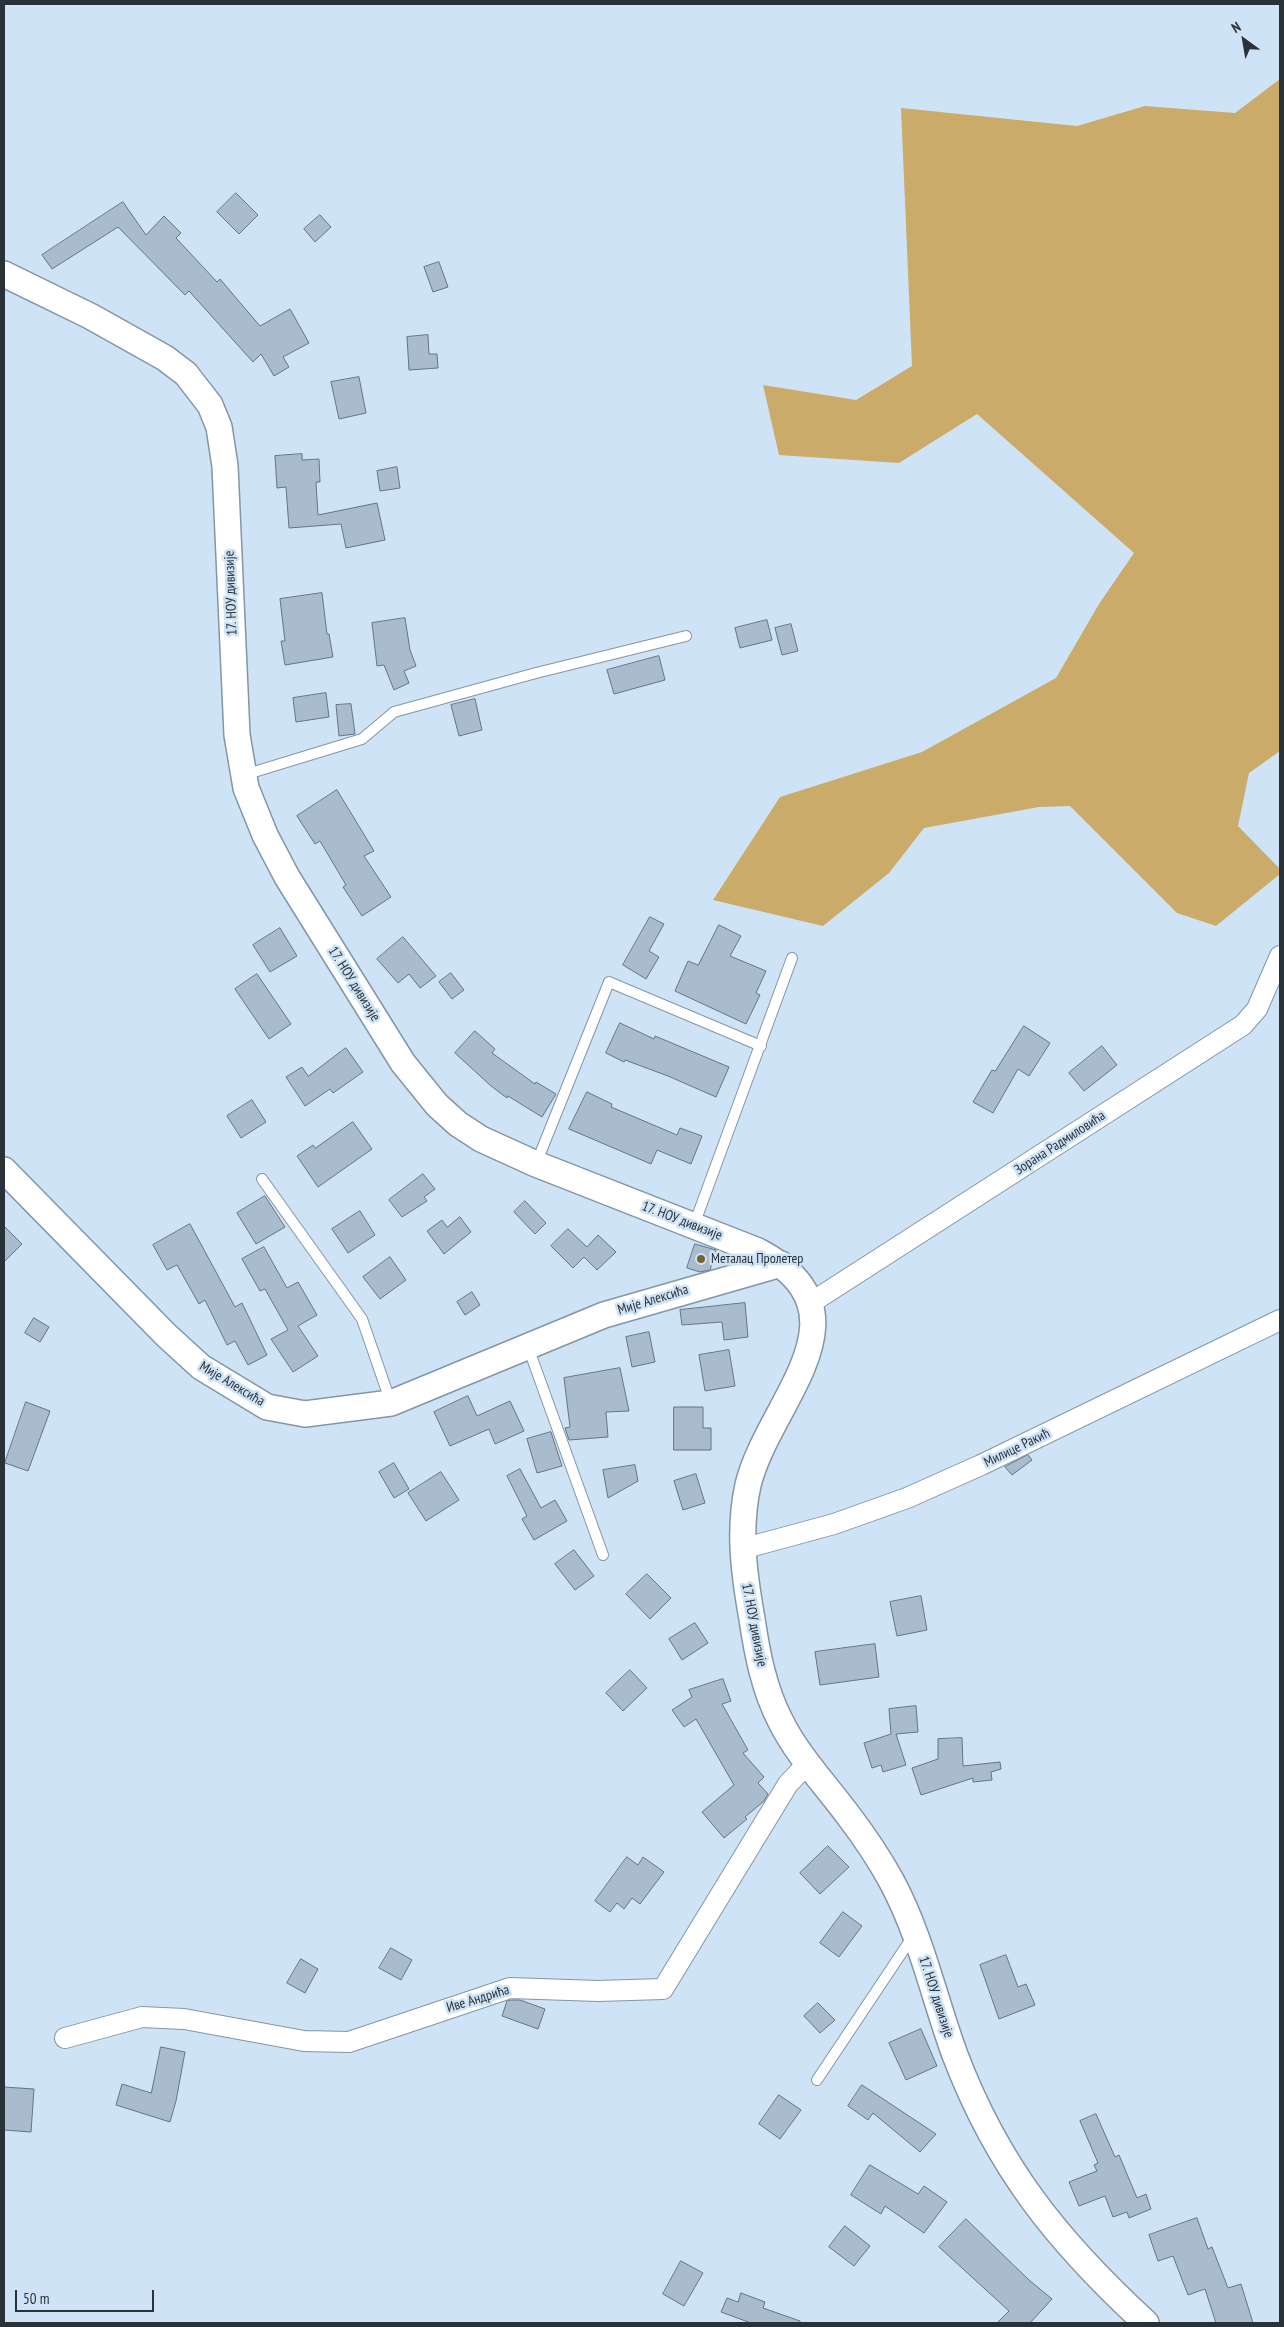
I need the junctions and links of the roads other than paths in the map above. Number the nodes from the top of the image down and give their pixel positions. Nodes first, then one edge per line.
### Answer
1 (4, 274) edge
2 (686, 636) dead end
3 (243, 776) junction
4 (1280, 956) edge
5 (792, 958) dead end
6 (761, 1046) junction
7 (536, 1164) junction
8 (4, 1170) edge
9 (262, 1179) dead end
10 (694, 1225) junction
11 (781, 1264) junction
12 (809, 1304) junction
13 (1280, 1320) edge
14 (528, 1346) junction
15 (391, 1403) junction
16 (742, 1549) junction
17 (603, 1555) dead end
18 (808, 1763) junction
19 (915, 1933) junction
20 (65, 2038) dead end
21 (817, 2080) dead end
22 (1146, 2323) edge

1 - 3 street, 17. НОУ дивизије
2 - 3 lane
3 - 7 street, 17. НОУ дивизије
4 - 12 street, Зорана Радмиловића
5 - 6 lane
6 - 7 lane
6 - 10 lane
7 - 10 street, 17. НОУ дивизије
8 - 15 street, Мије Алексића
9 - 15 lane
10 - 11 street, 17. НОУ дивизије
11 - 12 street, 17. НОУ дивизије
11 - 14 street, Мије Алексића
12 - 16 street, 17. НОУ дивизије
13 - 16 street, Милице Ракић
14 - 15 street, Мије Алексића
14 - 17 lane
16 - 18 street, 17. НОУ дивизије
18 - 19 street, 17. НОУ дивизије
18 - 20 street, Иве Андрића
19 - 21 lane
19 - 22 street, 17. НОУ дивизије

